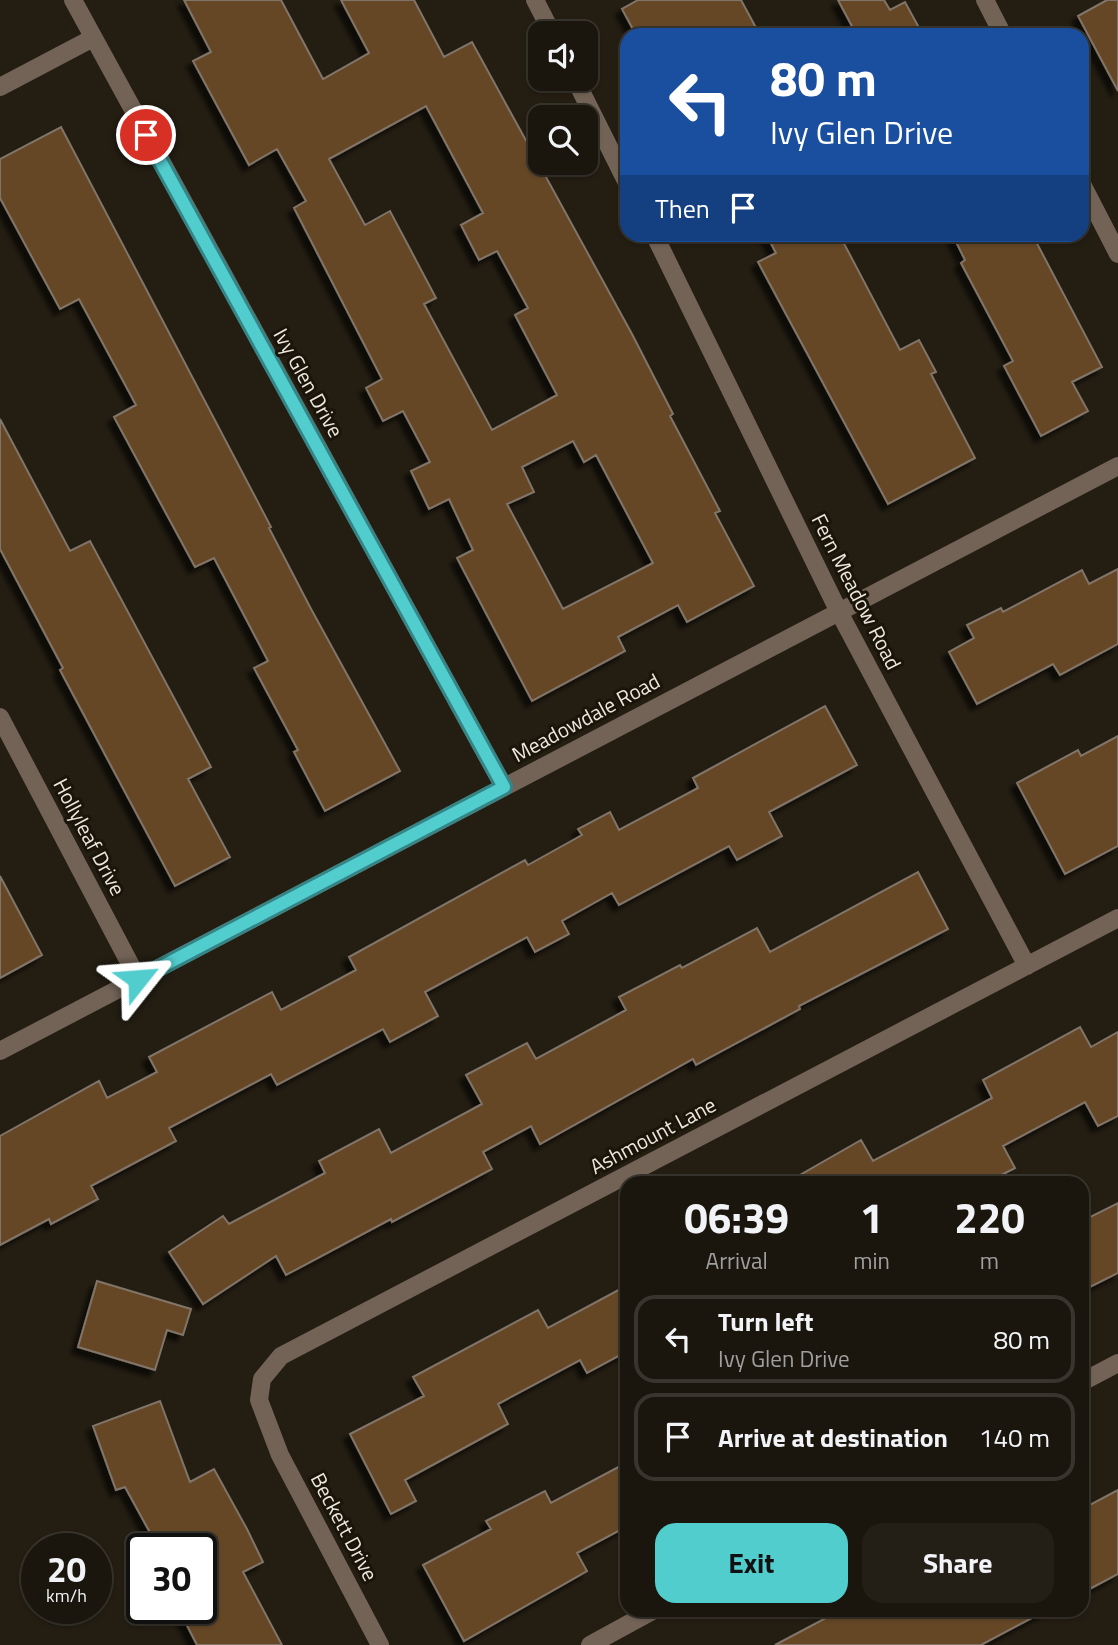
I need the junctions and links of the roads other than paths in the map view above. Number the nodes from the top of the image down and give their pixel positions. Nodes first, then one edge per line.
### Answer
1 (74, 0) edge
2 (535, 0) edge
3 (985, 0) edge
4 (546, 21) edge
5 (999, 28) edge
6 (93, 38) junction
7 (0, 87) edge
8 (581, 91) edge
9 (620, 169) edge
10 (1089, 198) edge
11 (658, 242) edge
12 (1118, 254) edge
13 (1118, 466) edge
14 (839, 612) junction
15 (0, 717) edge
16 (504, 787) junction
17 (1118, 918) edge
18 (1027, 965) junction
19 (138, 979) junction
20 (0, 1051) edge
21 (624, 1176) edge
22 (620, 1178) edge
23 (1118, 1363) edge
24 (1089, 1378) edge
25 (272, 1428) joint
26 (641, 1617) edge
27 (380, 1645) edge
28 (590, 1645) edge

1 - 6 street, Ivy Glen Drive
2 - 4 street
3 - 5 street
6 - 7 street
6 - 16 street, Ivy Glen Drive
8 - 9 street
10 - 12 street
11 - 14 street, Fern Meadow Road
13 - 14 street, Meadowdale Road
14 - 16 street, Meadowdale Road
14 - 18 street, Fern Meadow Road
15 - 19 street, Hollyleaf Drive
16 - 19 street, Meadowdale Road
17 - 18 street, Ashmount Lane
18 - 21 street, Ashmount Lane
19 - 20 street, Meadowdale Road
22 - 25 street, Ashmount Lane
23 - 24 street
25 - 27 street, Beckett Drive
26 - 28 street

